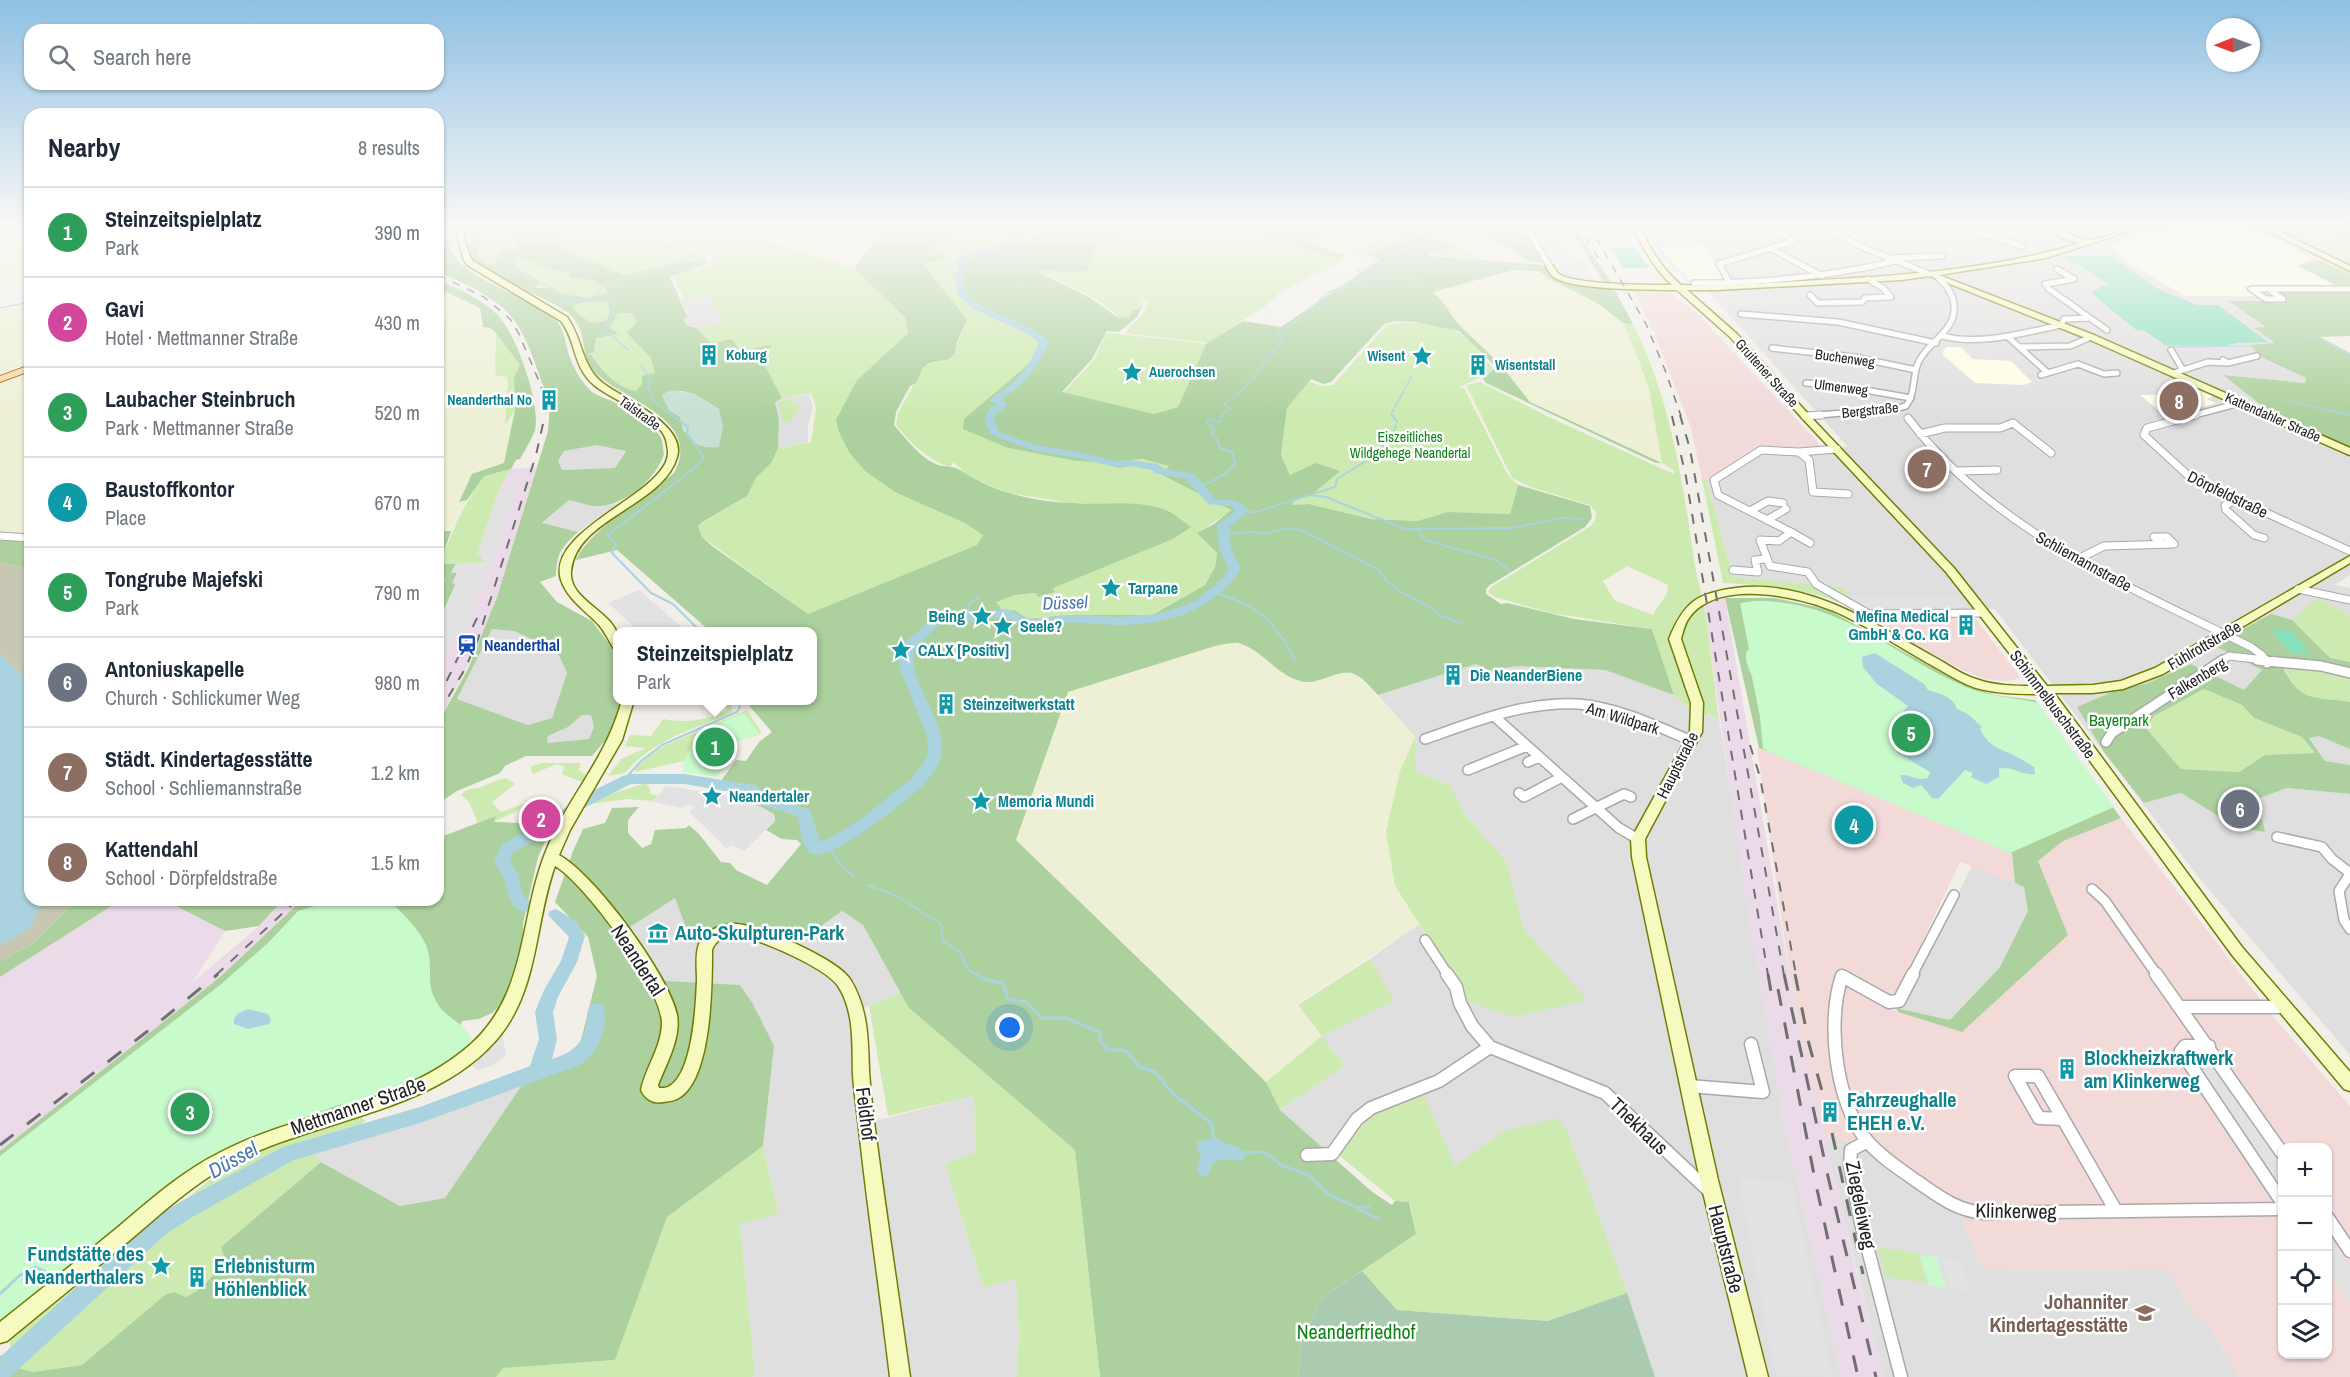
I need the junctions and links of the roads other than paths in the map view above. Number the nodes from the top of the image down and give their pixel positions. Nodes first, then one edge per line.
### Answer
1 (512, 288) edge
2 (1680, 288) edge
3 (1696, 288) edge
4 (1883, 288) edge
5 (1952, 288) edge
6 (1961, 288) edge
7 (2047, 288) edge
8 (2268, 289) junction
9 (2350, 289) edge
10 (1810, 296) dead end
11 (1842, 302) junction
12 (1697, 303) junction
13 (1818, 303) junction
14 (1849, 308) dead end
15 (1827, 312) dead end
16 (1741, 314) dead end
17 (2091, 320) junction
18 (2062, 323) junction
19 (2107, 330) dead end
20 (1942, 336) junction
21 (2008, 337) junction
22 (2091, 337) junction
23 (1936, 343) junction
24 (2020, 347) junction
25 (1772, 348) dead end
26 (2171, 350) dead end
27 (2257, 356) dead end
28 (24, 370) edge
29 (1916, 370) junction
30 (2178, 371) junction
31 (2117, 373) dead end
32 (0, 379) edge
33 (1806, 383) dead end
34 (1911, 398) junction
35 (2240, 403) junction
36 (1805, 416) junction
37 (1908, 418) dead end
38 (1920, 434) junction
39 (1837, 449) junction
40 (1799, 452) junction
41 (2350, 452) edge
42 (2051, 453) dead end
43 (1997, 470) dead end
44 (1958, 471) junction
45 (1848, 494) dead end
46 (2237, 500) junction
47 (1750, 511) junction
48 (1767, 520) junction
49 (1791, 532) junction
50 (0, 536) edge
51 (24, 538) edge
52 (2264, 538) dead end
53 (1810, 543) dead end
54 (2161, 544) dead end
55 (2350, 551) edge
56 (1767, 559) junction
57 (2078, 559) junction
58 (2350, 559) edge
59 (1733, 570) dead end
60 (2298, 589) junction
61 (2350, 600) edge
62 (1984, 613) junction
63 (2222, 634) junction
64 (613, 638) edge
65 (2267, 663) junction
66 (2350, 672) edge
67 (2045, 691) junction
68 (626, 705) edge
69 (1495, 717) junction
70 (1447, 732) junction
71 (1425, 739) dead end
72 (1455, 740) dead end
73 (1692, 741) junction
74 (2106, 741) dead end
75 (1527, 746) junction
76 (1539, 757) junction
77 (1528, 762) dead end
78 (1468, 770) dead end
79 (1562, 777) junction
80 (1519, 793) dead end
81 (1631, 797) dead end
82 (1596, 808) junction
83 (1573, 819) dead end
84 (2277, 837) dead end
85 (1638, 839) junction
86 (550, 857) junction
87 (2350, 874) edge
88 (2092, 890) dead end
89 (1954, 895) dead end
90 (2350, 929) edge
91 (728, 931) joint
92 (1425, 940) dead end
93 (2181, 1007) junction
94 (2283, 1007) junction
95 (1751, 1044) dead end
96 (2209, 1046) junction
97 (1490, 1047) junction
98 (2350, 1084) edge
99 (1688, 1086) junction
100 (2063, 1119) junction
101 (1866, 1142) junction
102 (2278, 1146) edge
103 (1307, 1155) dead end
104 (1712, 1193) junction
105 (2280, 1197) edge
106 (2278, 1209) edge
107 (2116, 1211) junction
108 (2332, 1224) edge
109 (2350, 1251) edge
110 (0, 1334) edge
111 (900, 1377) edge
112 (1758, 1377) edge
113 (1901, 1377) edge

1 - 64 main road, Talstraße
2 - 12 main road, Gruitener Straße
3 - 12 main road
4 - 11 street
5 - 20 street, Bergstraße
6 - 18 main road, Kattendahler Straße
7 - 17 street
8 - 8 street
8 - 9 street
10 - 13 street
11 - 13 street
11 - 14 street
12 - 36 main road, Gruitener Straße
13 - 15 street
16 - 23 street
17 - 18 street
17 - 19 street
18 - 21 street
18 - 22 main road, Kattendahler Straße
20 - 21 street
20 - 23 street, Bergstraße
21 - 24 street
22 - 24 street
22 - 30 main road, Kattendahler Straße
23 - 29 street, Bergstraße
24 - 31 street
25 - 29 street, Buchenweg
26 - 30 street
27 - 30 street
28 - 32 main road
29 - 34 street, Bergstraße
30 - 35 main road, Kattendahler Straße
33 - 34 street, Ulmenweg
34 - 36 street, Bergstraße
35 - 41 main road, Kattendahler Straße
35 - 46 street, Dörpfeldstraße
36 - 39 main road, Schimmelbuschstraße
37 - 38 street, Schliemannstraße
38 - 42 street
38 - 44 street, Schliemannstraße
39 - 40 street
39 - 62 main road, Schimmelbuschstraße
40 - 45 street
40 - 47 street
43 - 44 street
44 - 57 street, Schliemannstraße
46 - 52 street
46 - 55 street, Dörpfeldstraße
47 - 48 street
47 - 48 street
48 - 49 street
49 - 53 street
49 - 56 street
50 - 51 street
54 - 57 street
56 - 59 street
56 - 62 street
57 - 63 street, Schliemannstraße
58 - 60 main road, Fuhlrottstraße
60 - 61 street
60 - 63 main road, Fuhlrottstraße
62 - 67 main road, Schimmelbuschstraße
63 - 65 street, Falkenberg
63 - 67 main road, Fuhlrottstraße
65 - 66 street, Falkenberg
65 - 74 street, Falkenberg
67 - 73 main road, Hauptstraße
67 - 94 main road, Schimmelbuschstraße
68 - 86 main road, Mettmanner Straße
69 - 70 street, Am Wildpark
69 - 73 street, Am Wildpark
69 - 75 street
70 - 71 street, Am Wildpark
70 - 72 street
73 - 85 main road, Hauptstraße
75 - 76 street
75 - 78 street
76 - 77 street
76 - 79 street
79 - 80 street
79 - 82 street
81 - 82 street
82 - 83 street
82 - 85 street
84 - 87 street
85 - 99 main road, Hauptstraße
86 - 91 main road, Neandertal
86 - 110 main road, Mettmanner Straße
87 - 90 street
88 - 93 street
89 - 101 street, Ziegeleiweg
91 - 111 main road, Feldhof
92 - 97 street, Thekhaus
93 - 94 street
93 - 96 street
94 - 98 main road, Schimmelbuschstraße
95 - 99 street
96 - 102 street
96 - 105 street
97 - 103 street
97 - 104 street, Thekhaus
99 - 104 main road, Hauptstraße
100 - 100 street
100 - 107 street
101 - 107 street, Klinkerweg
101 - 113 street, Ziegeleiweg
104 - 112 main road, Hauptstraße
106 - 107 street, Klinkerweg
108 - 109 street

